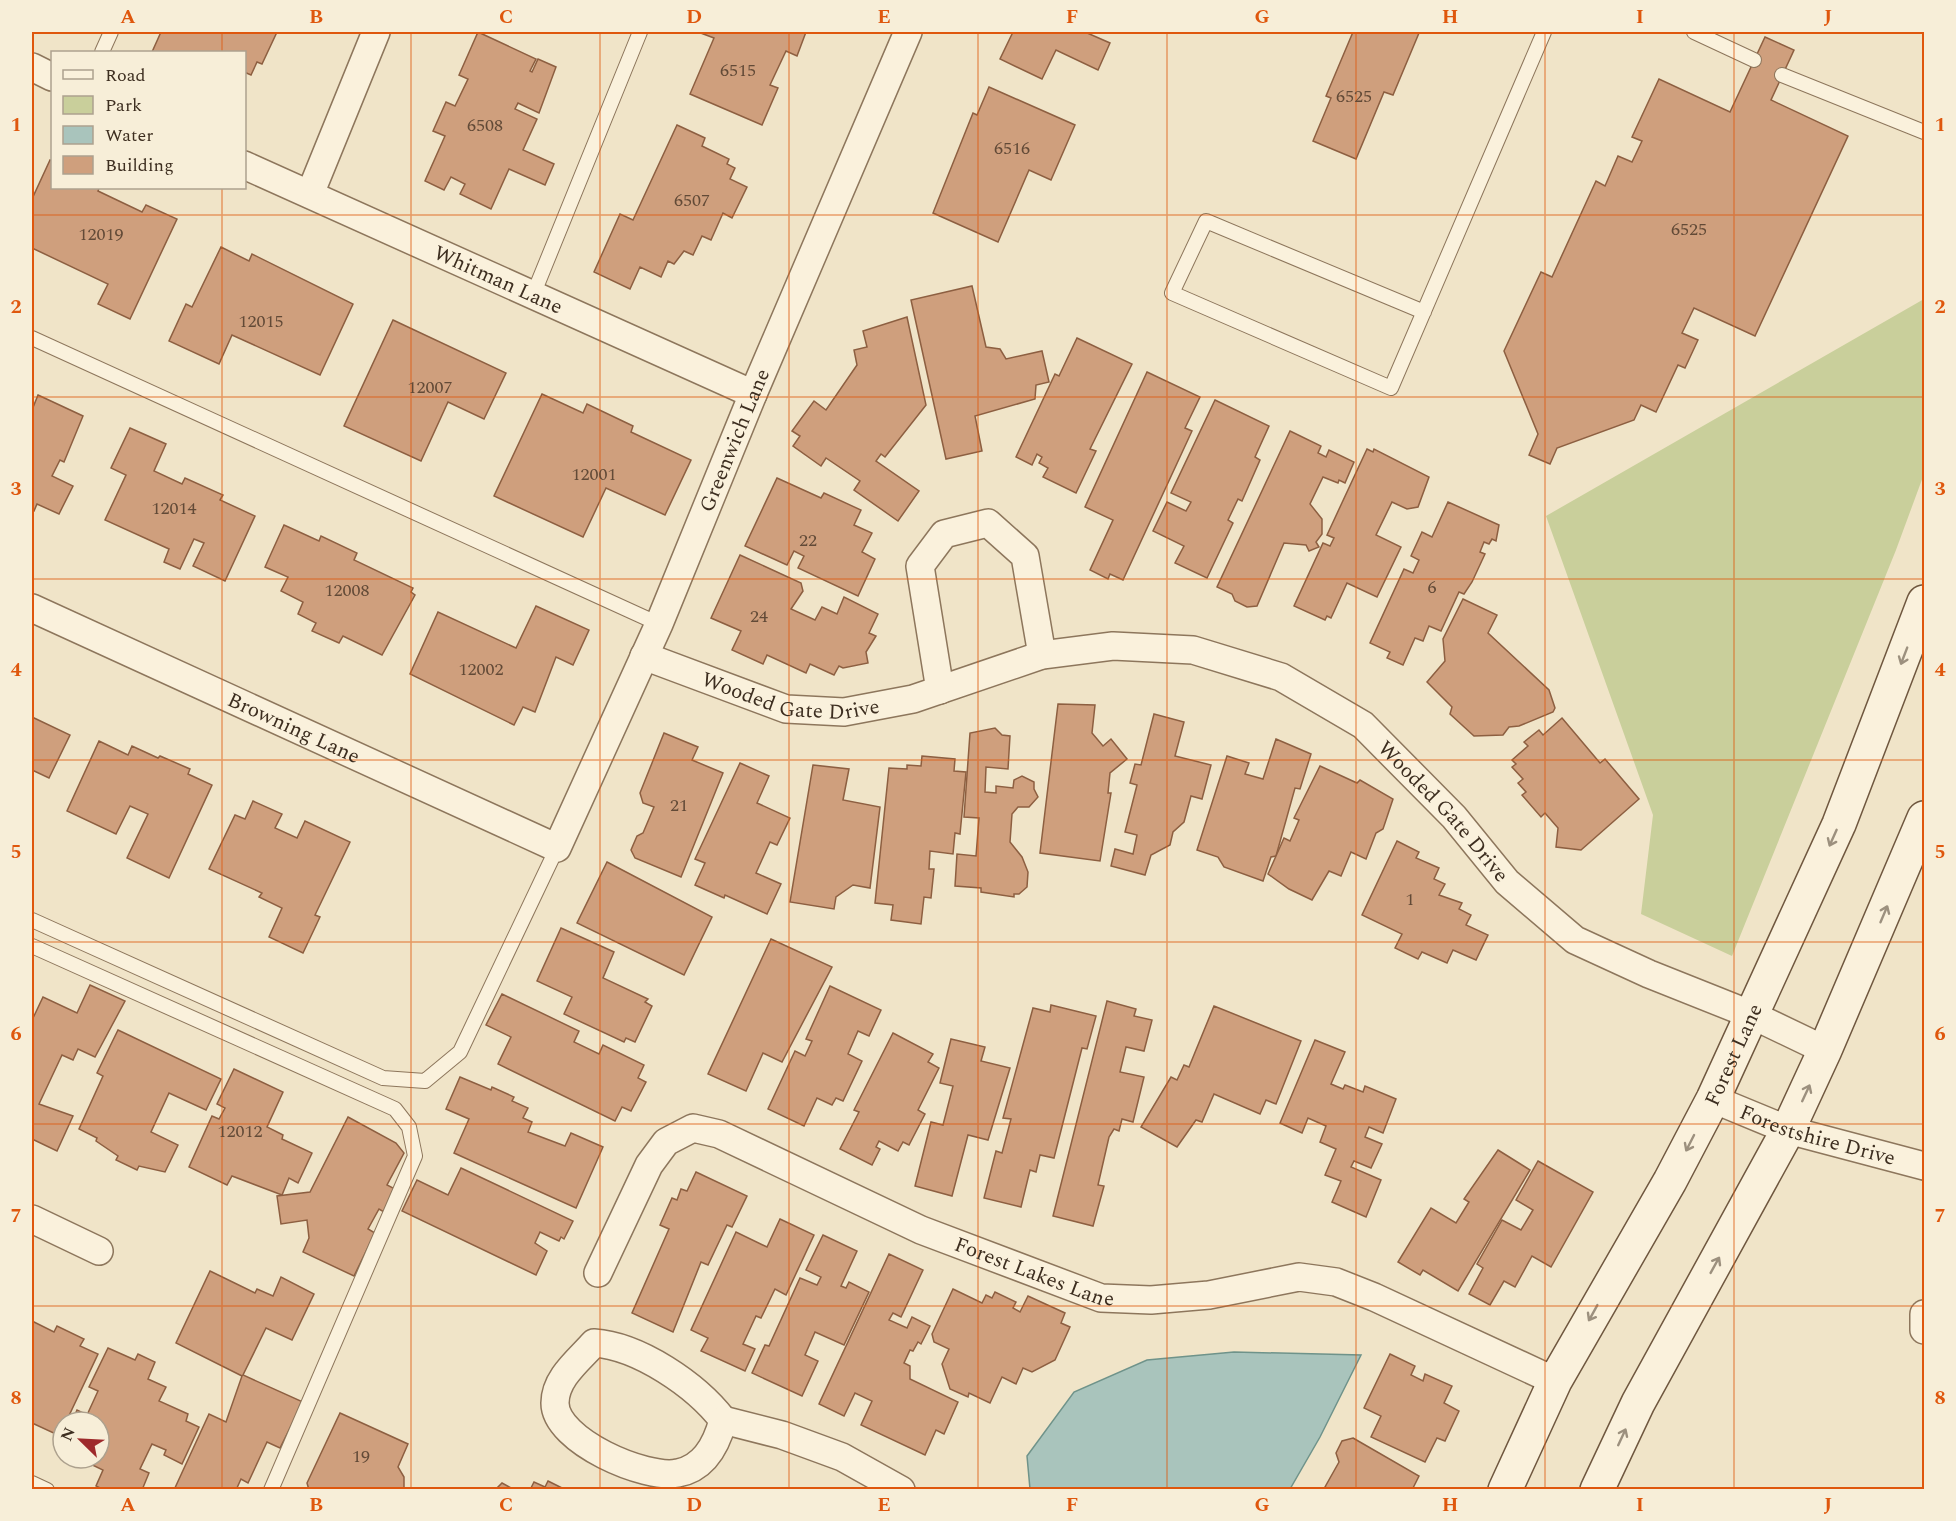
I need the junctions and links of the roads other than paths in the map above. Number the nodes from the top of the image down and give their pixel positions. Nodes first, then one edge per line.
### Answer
1 (111, 32) edge
2 (376, 32) edge
3 (640, 32) edge
4 (908, 32) edge
5 (1544, 32) edge
6 (1694, 32) edge
7 (102, 51) edge
8 (1754, 60) dead end
9 (32, 67) edge
10 (1782, 75) dead end
11 (51, 76) edge
12 (1924, 132) edge
13 (246, 166) edge
14 (310, 194) junction
15 (533, 295) junction
16 (1424, 312) junction
17 (32, 338) edge
18 (753, 394) junction
19 (1924, 602) edge
20 (32, 608) edge
21 (659, 624) junction
22 (644, 656) junction
23 (1042, 656) junction
24 (940, 690) junction
25 (1924, 818) edge
26 (557, 848) junction
27 (32, 920) edge
28 (32, 946) edge
29 (1752, 1015) junction
30 (1825, 1050) junction
31 (1713, 1099) junction
32 (1788, 1130) junction
33 (1924, 1166) edge
34 (32, 1219) edge
35 (99, 1251) dead end
36 (598, 1273) dead end
37 (1924, 1314) edge
38 (1924, 1330) edge
39 (1555, 1381) junction
40 (723, 1420) junction
41 (32, 1483) edge
42 (47, 1490) edge
43 (270, 1490) edge
44 (901, 1490) edge
45 (1505, 1490) edge
46 (1597, 1490) edge

1 - 7 lane
2 - 14 street
3 - 15 lane
4 - 18 street, Greenwich Lane
5 - 16 lane
6 - 8 lane
9 - 11 street
10 - 12 lane
13 - 14 street, Whitman Lane
14 - 15 street, Whitman Lane
15 - 18 street, Whitman Lane
16 - 16 lane
17 - 21 lane
18 - 21 street, Greenwich Lane
19 -> 29 main road, Forest Lane
20 - 26 street, Browning Lane
21 - 22 street, Greenwich Lane
22 - 24 street, Wooded Gate Drive
22 - 26 street, Greenwich Lane
23 - 24 street, Wooded Gate Drive
23 - 24 street
23 - 29 street, Wooded Gate Drive
30 -> 25 main road
26 - 27 lane
28 - 43 lane
29 - 30 street, Wooded Gate Drive
29 - 31 main road, Forest Lane
32 -> 30 main road
31 - 32 street, Forestshire Drive
31 -> 39 main road, Forest Lane
32 - 33 street, Forestshire Drive
46 -> 32 main road
34 - 35 street
36 - 39 street, Forest Lakes Lane
37 - 38 street
39 - 45 main road, Forest Lane
40 - 40 street
40 - 44 street
41 - 42 lane

